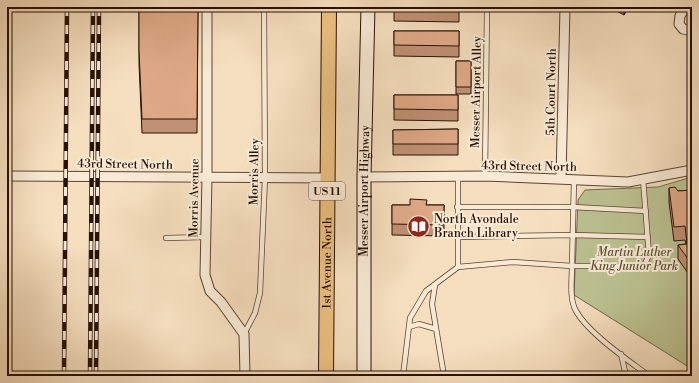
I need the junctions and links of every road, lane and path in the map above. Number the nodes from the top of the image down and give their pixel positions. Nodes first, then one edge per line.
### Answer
1 (207, 7) edge
2 (264, 7) edge
3 (329, 7) edge
4 (368, 7) edge
5 (487, 7) edge
6 (566, 7) edge
7 (685, 7) edge
8 (692, 31) edge
9 (692, 170) edge
10 (7, 176) edge
11 (458, 176) junction
12 (485, 176) junction
13 (207, 177) junction
14 (364, 177) junction
15 (265, 178) junction
16 (327, 178) junction
17 (561, 178) junction
18 (574, 179) junction
19 (643, 179) junction
20 (457, 207) junction
21 (573, 207) junction
22 (646, 211) junction
23 (572, 235) junction
24 (206, 237) junction
25 (457, 237) junction
26 (166, 238) dead end
27 (648, 238) junction
28 (572, 266) junction
29 (458, 267) junction
30 (435, 285) junction
31 (409, 327) junction
32 (436, 329) junction
33 (244, 334) junction
34 (621, 354) junction
35 (245, 376) edge
36 (326, 376) edge
37 (364, 376) edge
38 (403, 376) edge
39 (444, 376) edge
40 (626, 376) edge
41 (649, 376) edge

1 - 13 street, Morris Avenue
2 - 15 lane, Morris Alley
3 - 16 main road, 1st Avenue North / US 11
4 - 14 main road, Messer Airport Highway
5 - 12 lane, Messer Airport Alley
6 - 17 street, 5th Court North
7 - 8 street
9 - 19 street, 43rd Street North
10 - 13 street, 43rd Street North
11 - 12 street, 43rd Street North
11 - 14 street, 43rd Street North
11 - 20 lane
12 - 17 street, 43rd Street North
13 - 15 street, 43rd Street North
13 - 24 street, Morris Avenue
14 - 37 main road, Messer Airport Highway
15 - 16 street, 43rd Street North
15 - 33 lane, Morris Alley
16 - 36 main road, 1st Avenue North / US 11
17 - 18 street, 43rd Street North
18 - 19 street, 43rd Street North
18 - 21 lane
19 - 22 lane
20 - 21 lane
20 - 25 lane
21 - 22 lane
21 - 23 lane
22 - 27 lane
23 - 25 lane
23 - 27 lane
23 - 28 lane
24 - 26 lane
24 - 33 street, Morris Avenue
25 - 29 lane
27 - 28 lane
28 - 29 lane
28 - 34 lane
29 - 30 lane
30 - 31 lane
30 - 32 lane
31 - 32 lane
31 - 38 lane
32 - 39 lane
33 - 35 street
34 - 40 lane
34 - 41 lane

